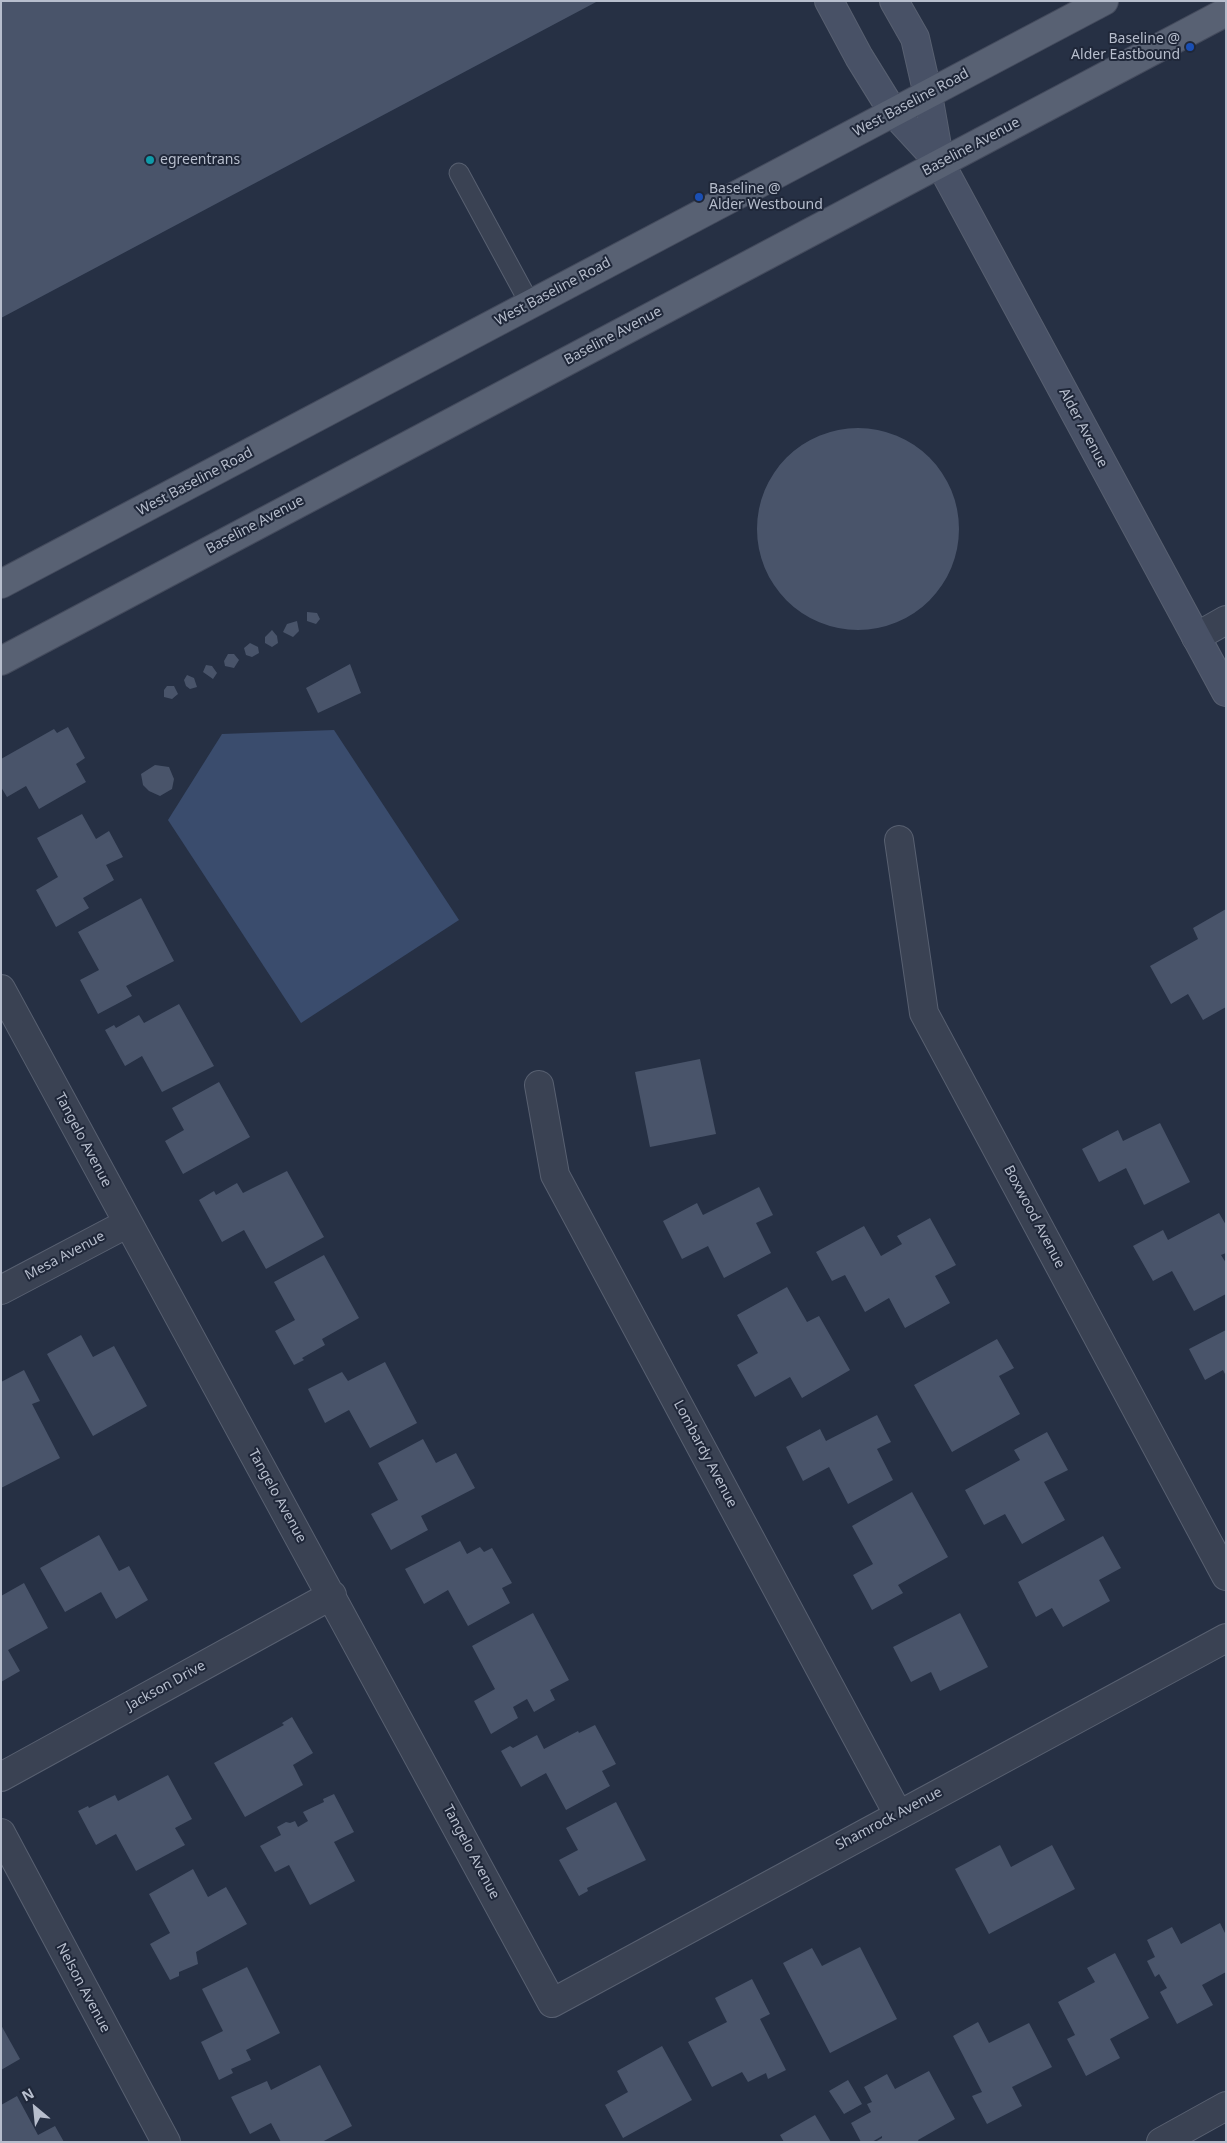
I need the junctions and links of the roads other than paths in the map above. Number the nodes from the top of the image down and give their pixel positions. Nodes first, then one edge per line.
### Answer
1 (829, 1) edge
2 (894, 1) edge
3 (1104, 1) edge
4 (1226, 12) edge
5 (928, 95) junction
6 (893, 112) junction
7 (940, 163) junction
8 (459, 173) dead end
9 (530, 304) junction
10 (1, 584) edge
11 (1226, 620) edge
12 (1196, 637) junction
13 (1, 661) edge
14 (1226, 692) edge
15 (899, 840) dead end
16 (1, 989) edge
17 (539, 1086) dead end
18 (128, 1223) junction
19 (1, 1290) edge
20 (1226, 1576) edge
21 (332, 1595) junction
22 (1226, 1638) edge
23 (1, 1777) edge
24 (898, 1814) junction
25 (1, 1833) edge
26 (552, 2002) joint
27 (1226, 2106) edge
28 (166, 2142) edge
29 (1161, 2142) edge

1 - 6 main road, Alder Avenue
2 - 5 main road, Alder Avenue
3 - 5 main road, West Baseline Road
4 - 7 main road, Baseline Avenue
5 - 6 main road, West Baseline Road
5 - 7 main road, Alder Avenue
6 - 7 main road, Alder Avenue
6 - 9 main road, West Baseline Road
7 - 12 main road, Alder Avenue
7 - 13 main road, Baseline Avenue
8 - 9 lane
9 - 10 main road, West Baseline Road
11 - 12 street
12 - 14 main road, Alder Avenue
15 - 20 street, Boxwood Avenue
16 - 18 street, Tangelo Avenue
17 - 24 street, Lombardy Avenue
18 - 19 street, Mesa Avenue
18 - 21 street, Tangelo Avenue
21 - 23 street, Jackson Drive
21 - 26 street, Tangelo Avenue
22 - 24 street, Shamrock Avenue
24 - 26 street, Shamrock Avenue
25 - 28 street, Nelson Avenue
27 - 29 street

